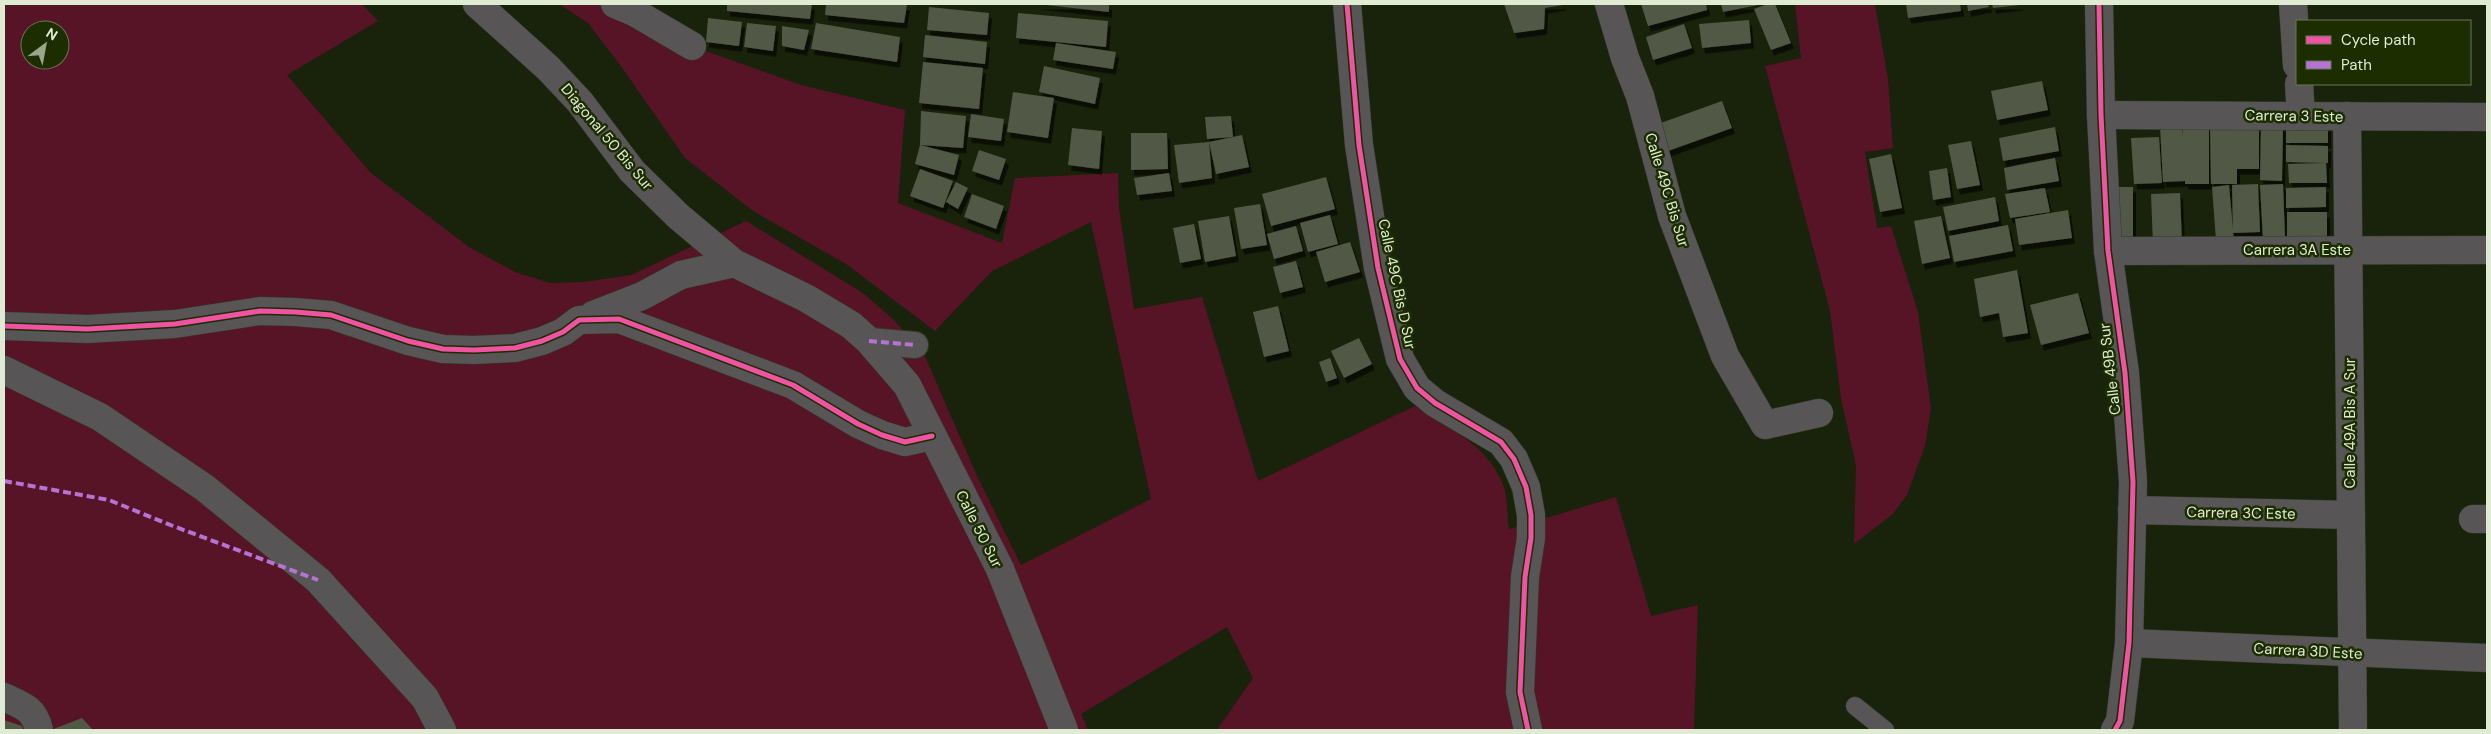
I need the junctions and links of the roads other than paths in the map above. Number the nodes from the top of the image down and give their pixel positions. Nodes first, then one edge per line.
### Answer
1 (477, 4) edge
2 (615, 4) edge
3 (1346, 4) edge
4 (1609, 4) edge
5 (2099, 4) edge
6 (2293, 4) edge
7 (692, 46) dead end
8 (2296, 50) edge
9 (2299, 85) edge
10 (2101, 115) junction
11 (2301, 116) junction
12 (2347, 116) junction
13 (2487, 117) edge
14 (2348, 250) junction
15 (2487, 250) edge
16 (2108, 252) junction
17 (734, 262) junction
18 (579, 320) junction
19 (4, 326) edge
20 (869, 341) junction
21 (915, 345) dead end
22 (4, 370) edge
23 (1819, 413) dead end
24 (932, 436) junction
25 (2132, 510) junction
26 (2351, 515) junction
27 (2128, 643) junction
28 (2352, 653) junction
29 (2487, 658) edge
30 (4, 697) edge
31 (1855, 706) dead end
32 (39, 730) edge
33 (442, 730) edge
34 (1064, 730) edge
35 (1528, 730) edge
36 (1885, 730) edge
37 (2115, 730) edge
38 (2353, 730) edge

1 - 17 street, Diagonal 50 Bis Sur
2 - 7 street
3 - 35 street, Calle 49C Bis D Sur
4 - 23 street, Calle 49C Bis Sur
5 - 10 street, Calle 49B Sur
6 - 8 street
9 - 11 street
10 - 11 street, Carrera 3 Este
10 - 16 street, Calle 49B Sur
11 - 12 street, Carrera 3 Este
12 - 13 street, Carrera 3 Este
12 - 14 street, Calle 49A Bis A Sur
14 - 15 street, Carrera 3A Este
14 - 16 street, Carrera 3A Este
14 - 26 street, Calle 49A Bis A Sur
16 - 25 street, Calle 49B Sur
17 - 18 street
17 - 20 street, Diagonal 50 Bis Sur
18 - 19 street
18 - 24 street
20 - 21 street
20 - 24 street, Calle 50 Sur
22 - 33 street
24 - 34 street, Calle 50 Sur
25 - 26 street, Carrera 3C Este
25 - 27 street, Calle 49B Sur
26 - 28 street, Calle 49A Bis A Sur
27 - 28 street, Carrera 3D Este
27 - 37 street, Calle 49B Sur
28 - 29 street, Carrera 3D Este
28 - 38 street, Calle 49A Bis A Sur
30 - 32 street
31 - 36 lane

